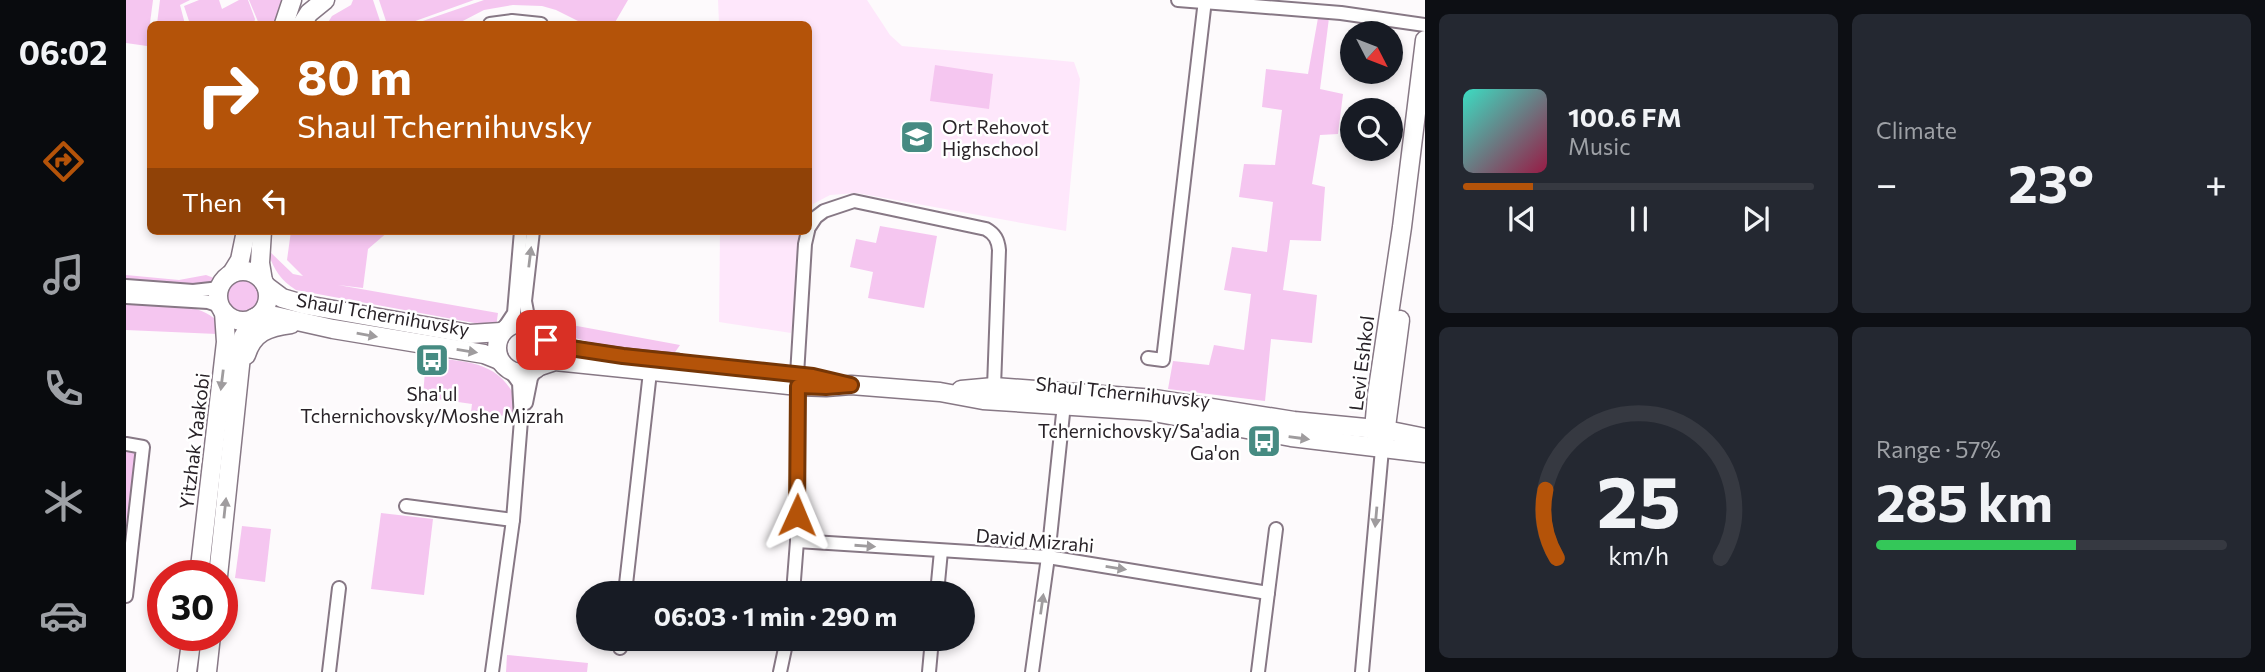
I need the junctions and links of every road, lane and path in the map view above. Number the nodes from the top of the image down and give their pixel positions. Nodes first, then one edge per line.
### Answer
1 (292, 0) edge
2 (306, 0) edge
3 (324, 0) edge
4 (1178, 0) edge
5 (1205, 2) edge
6 (285, 21) edge
7 (304, 21) edge
8 (1425, 25) edge
9 (1425, 40) edge
10 (1425, 125) edge
11 (812, 224) edge
12 (245, 235) edge
13 (262, 235) edge
14 (521, 235) edge
15 (533, 235) edge
16 (807, 235) edge
17 (226, 281) junction
18 (265, 283) junction
19 (126, 286) edge
20 (126, 297) edge
21 (222, 309) junction
22 (256, 317) junction
23 (301, 323) junction
24 (503, 330) junction
25 (542, 334) junction
26 (1148, 358) dead end
27 (504, 365) junction
28 (539, 367) junction
29 (650, 372) junction
30 (239, 379) junction
31 (794, 382) junction
32 (994, 387) junction
33 (940, 392) junction
34 (1377, 395) junction
35 (1064, 404) junction
36 (521, 420) junction
37 (1355, 428) junction
38 (1380, 430) junction
39 (1425, 438) edge
40 (126, 444) edge
41 (1382, 449) junction
42 (1425, 453) edge
43 (406, 506) dead end
44 (513, 520) junction
45 (1276, 529) dead end
46 (797, 541) junction
47 (941, 551) junction
48 (1048, 557) junction
49 (201, 560) edge
50 (220, 560) edge
51 (626, 581) edge
52 (794, 581) edge
53 (938, 581) edge
54 (339, 588) dead end
55 (126, 589) edge
56 (1268, 593) junction
57 (126, 596) edge
58 (190, 651) edge
59 (209, 651) edge
60 (784, 651) edge
61 (931, 651) edge
62 (187, 672) edge
63 (207, 672) edge
64 (329, 672) edge
65 (492, 672) edge
66 (780, 672) edge
67 (929, 672) edge
68 (1032, 672) edge
69 (1258, 672) edge
70 (1362, 672) edge

1 - 6 street
2 - 3 street
3 - 7 street
4 - 5 street
5 - 8 street
5 - 26 street
9 - 34 street, Levi Eshkol
10 - 38 street, Levi Eshkol
11 - 32 street
12 - 17 street
13 - 18 street
14 - 24 street
25 -> 15 street
16 - 31 street
17 - 18 street
17 - 19 street
17 - 21 street
18 - 22 street
18 - 24 street, Shaul Tchernihuvsky
20 - 21 street
21 - 22 street
21 -> 49 street, Yitzhak Yaakobi
22 - 23 street, Shaul Tchernihuvsky
22 - 30 street, Yitzhak Yaakobi
23 -> 27 street, Shaul Tchernihuvsky
23 - 30 street
24 - 25 street
24 - 27 street
25 - 28 street
25 - 31 street, Shaul Tchernihuvsky
27 - 28 street
27 - 36 street
28 - 29 street, Shaul Tchernihuvsky
28 - 36 street
29 - 31 street, Shaul Tchernihuvsky
29 - 51 street
50 -> 30 street, Yitzhak Yaakobi
31 - 33 street, Shaul Tchernihuvsky
31 - 46 street
32 - 33 street, Shaul Tchernihuvsky
32 - 37 street, Shaul Tchernihuvsky
33 - 35 street, Shaul Tchernihuvsky
34 - 37 street
34 - 38 street, Levi Eshkol
35 -> 41 street, Shaul Tchernihuvsky
35 - 48 street
36 - 44 street
37 - 38 street, Shaul Tchernihuvsky
38 - 39 street, Shaul Tchernihuvsky
38 - 41 street, Levi Eshkol
40 - 55 street
41 - 42 street, Shaul Tchernihuvsky
41 -> 70 street
43 - 44 street
44 - 65 street
45 - 56 street
46 -> 47 street, David Mizrahi
46 - 52 street
47 - 48 street, David Mizrahi
47 - 53 street
48 -> 56 street, David Mizrahi
68 -> 48 street
54 - 64 street
55 - 57 street
56 - 69 street
58 - 62 street
59 - 63 street
60 - 66 street
61 - 67 street

